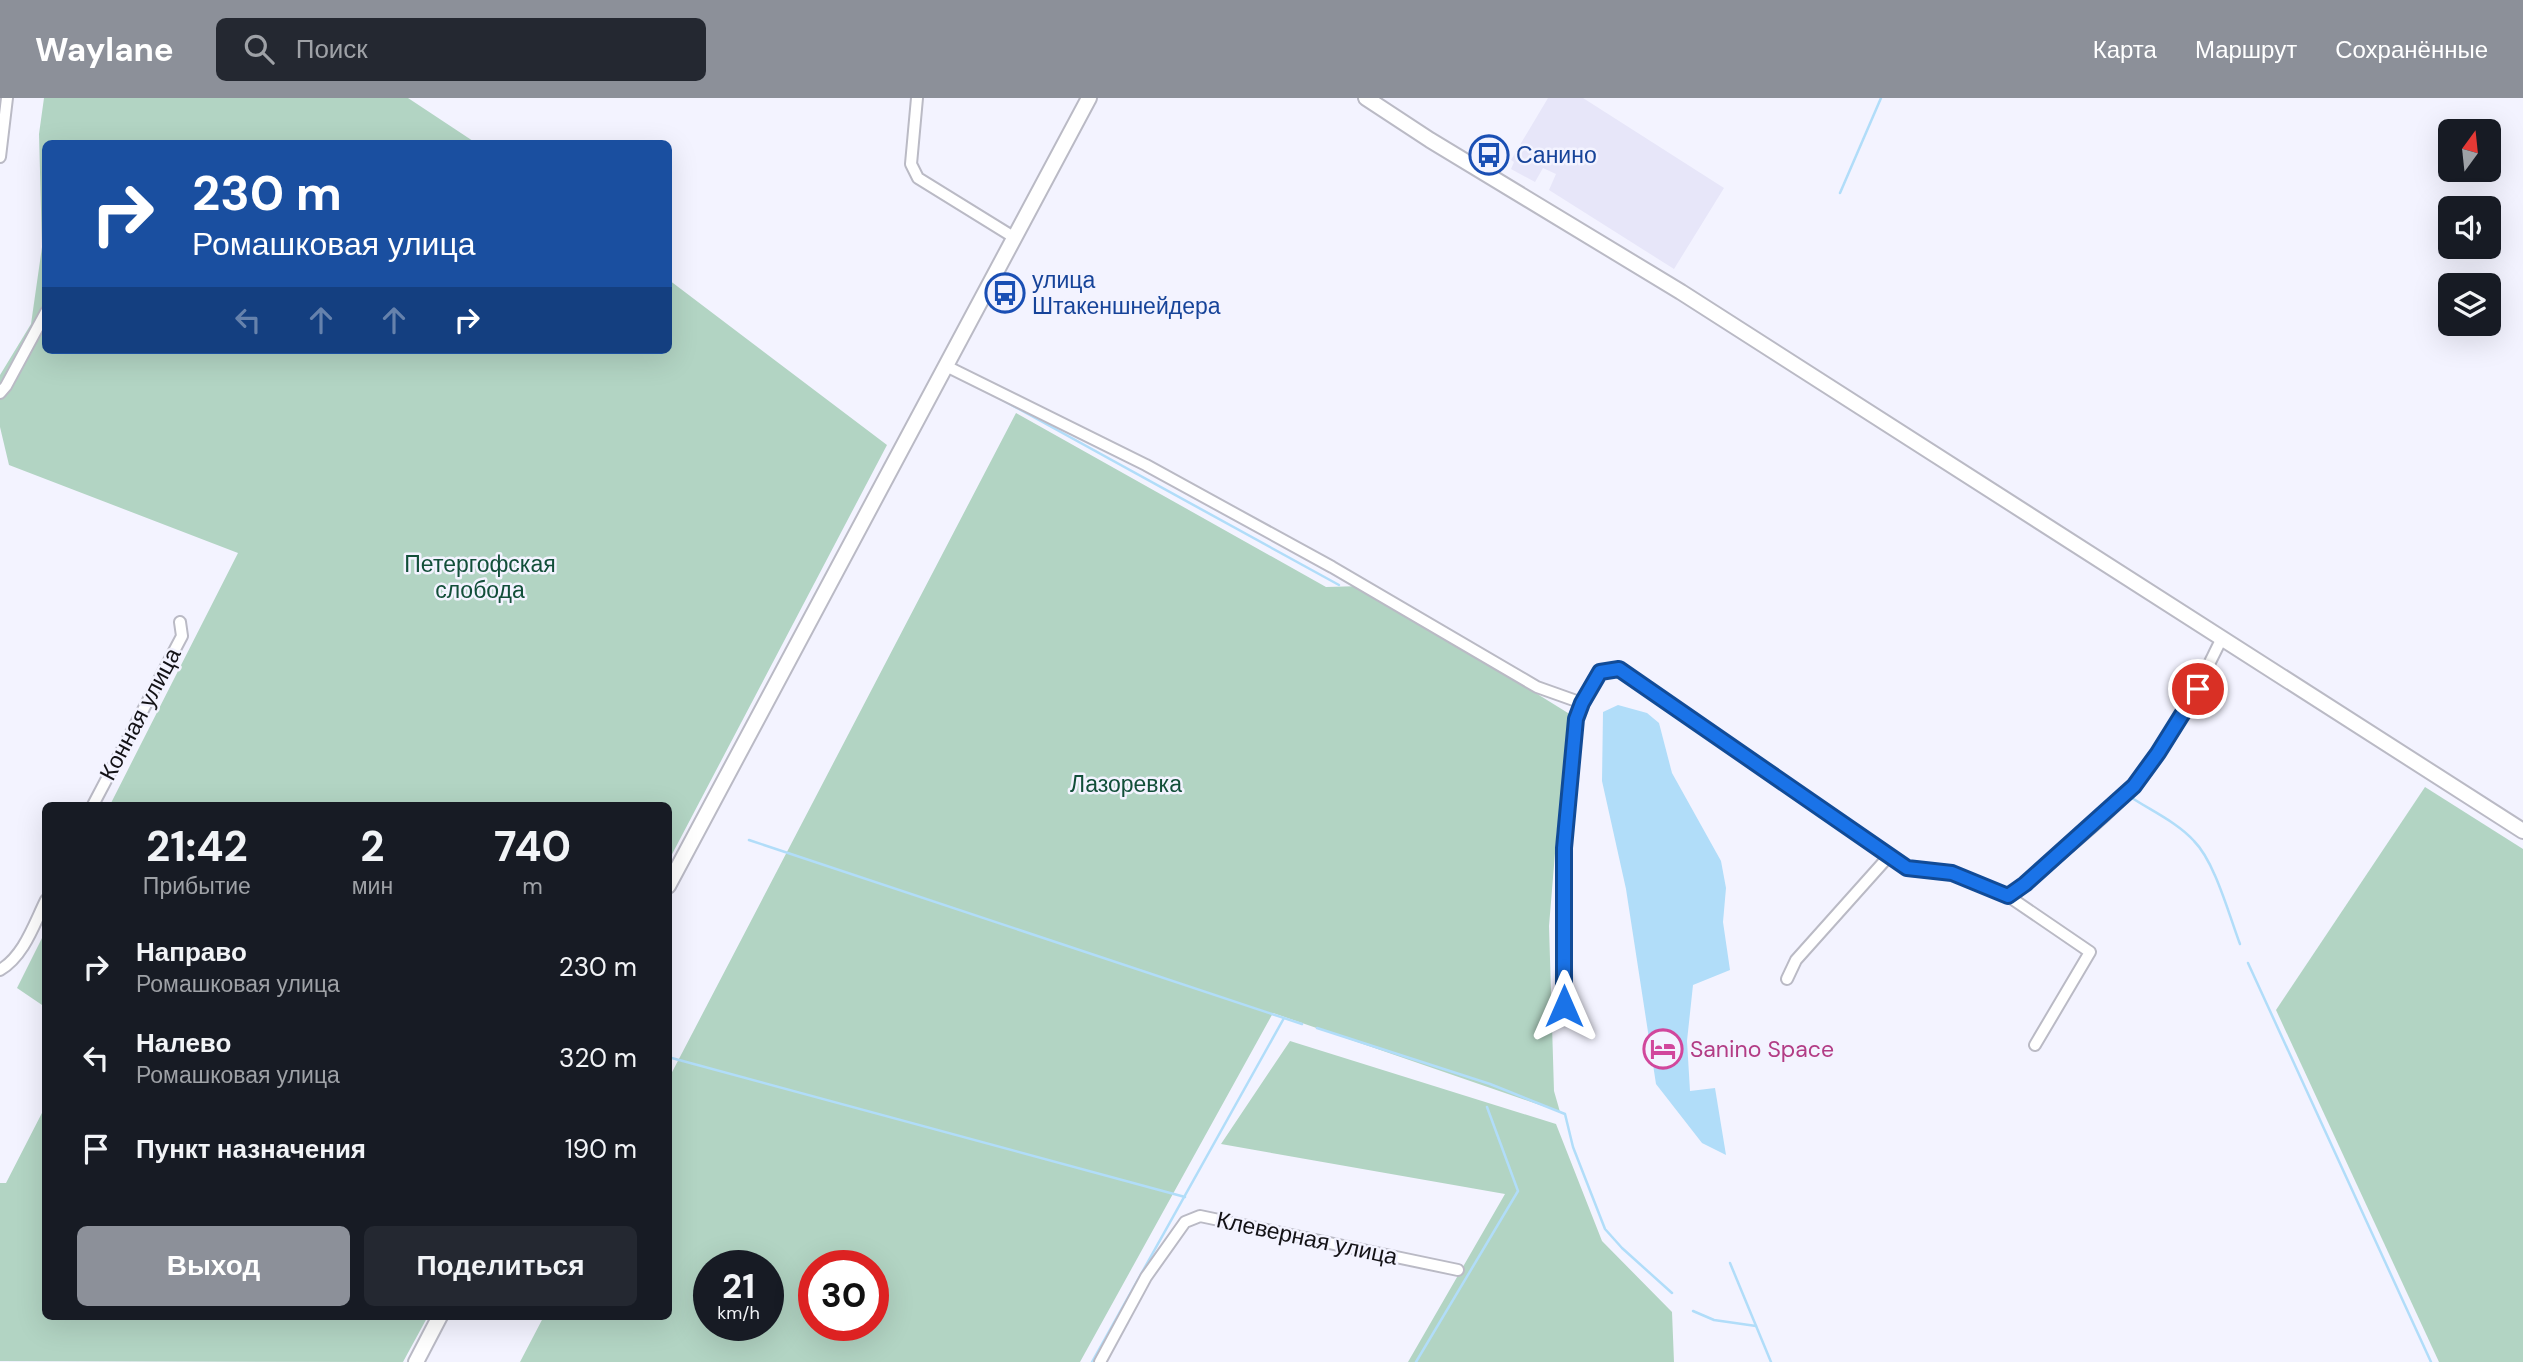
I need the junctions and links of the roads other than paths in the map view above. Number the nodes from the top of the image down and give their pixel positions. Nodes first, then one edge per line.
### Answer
1 (7, 98) edge
2 (917, 98) edge
3 (1089, 98) edge
4 (1366, 98) edge
5 (0, 157) edge
6 (1015, 238) junction
7 (42, 319) edge
8 (946, 366) junction
9 (0, 393) edge
10 (180, 622) dead end
11 (2221, 640) junction
12 (1582, 703) junction
13 (95, 802) edge
14 (2523, 831) edge
15 (1889, 856) junction
16 (672, 879) edge
17 (2008, 896) junction
18 (42, 908) edge
19 (0, 970) edge
20 (1787, 979) dead end
21 (1564, 1006) dead end
22 (2035, 1045) dead end
23 (1458, 1270) dead end
24 (438, 1320) edge
25 (416, 1362) edge
26 (1100, 1362) edge

1 - 5 street
2 - 6 street
3 - 6 street
4 - 11 street
6 - 8 street
7 - 9 street
8 - 12 street
8 - 16 street
10 - 13 street, Конная улица
11 - 14 street
11 - 17 street
12 - 15 street
12 - 21 street
15 - 17 street
15 - 20 street
17 - 22 street
18 - 19 street
23 - 26 street, Клеверная улица
24 - 25 street

